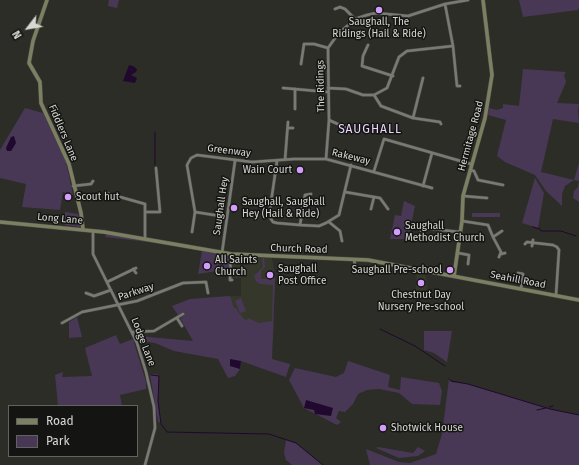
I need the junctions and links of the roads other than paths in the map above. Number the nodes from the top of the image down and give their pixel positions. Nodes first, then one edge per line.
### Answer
1 (48, 0) edge
2 (468, 0) edge
3 (483, 0) edge
4 (445, 4) junction
5 (336, 6) dead end
6 (355, 19) junction
7 (368, 45) dead end
8 (453, 46) junction
9 (328, 48) junction
10 (300, 62) dead end
11 (362, 66) junction
12 (360, 70) dead end
13 (393, 76) junction
14 (423, 78) dead end
15 (457, 86) dead end
16 (283, 88) dead end
17 (328, 88) junction
18 (295, 89) junction
19 (328, 92) junction
20 (374, 95) junction
21 (295, 109) dead end
22 (414, 118) junction
23 (441, 118) dead end
24 (329, 120) junction
25 (288, 122) dead end
26 (288, 128) junction
27 (293, 128) dead end
28 (354, 136) dead end
29 (432, 153) junction
30 (326, 159) junction
31 (285, 160) junction
32 (235, 161) junction
33 (275, 161) junction
34 (471, 164) junction
35 (351, 165) junction
36 (156, 168) dead end
37 (470, 170) junction
38 (374, 171) junction
39 (503, 185) dead end
40 (73, 186) junction
41 (423, 186) junction
42 (432, 188) dead end
43 (92, 189) dead end
44 (345, 192) junction
45 (106, 193) dead end
46 (311, 194) dead end
47 (463, 196) junction
48 (375, 197) junction
49 (487, 198) dead end
50 (370, 209) dead end
51 (388, 209) dead end
52 (146, 212) junction
53 (195, 212) junction
54 (227, 217) junction
55 (462, 221) junction
56 (0, 222) edge
57 (329, 222) junction
58 (300, 225) junction
59 (83, 229) junction
60 (93, 231) junction
61 (502, 231) dead end
62 (192, 232) dead end
63 (460, 232) junction
64 (421, 233) dead end
65 (119, 234) joint
66 (494, 237) junction
67 (145, 238) junction
68 (342, 241) dead end
69 (526, 242) dead end
70 (222, 252) junction
71 (458, 253) junction
72 (505, 253) dead end
73 (231, 254) junction
74 (354, 260) junction
75 (468, 264) dead end
76 (356, 269) dead end
77 (136, 273) dead end
78 (518, 273) dead end
79 (454, 276) junction
80 (229, 280) dead end
81 (107, 282) junction
82 (521, 289) junction
83 (111, 290) junction
84 (86, 293) dead end
85 (208, 293) dead end
86 (556, 296) junction
87 (579, 300) edge
88 (120, 306) junction
89 (183, 314) dead end
90 (177, 318) junction
91 (62, 323) dead end
92 (182, 326) dead end
93 (132, 332) junction
94 (145, 465) edge

1 - 40 street, Fiddlers Lane
2 - 4 street, The Ridings
3 - 34 street, Hermitage Road
4 - 6 street, The Ridings
4 - 8 street
5 - 6 street
6 - 9 street, The Ridings
7 - 11 street
8 - 13 street
8 - 15 street
9 - 10 street
9 - 17 street, The Ridings
11 - 12 street
11 - 13 street
13 - 20 street
14 - 22 street
16 - 18 street
17 - 19 street, The Ridings
17 - 20 street
18 - 19 street
18 - 21 street
19 - 24 street, The Ridings
20 - 22 street
22 - 23 street
24 - 28 street
24 - 30 street, The Ridings
25 - 26 street
26 - 27 street
26 - 31 street
29 - 34 street
29 - 38 street
29 - 41 street
30 - 31 street, Rakeway
30 - 35 street, Rakeway
31 - 33 street, Rakeway
32 - 33 street, Greenway
32 - 53 street, Greenway
32 - 54 street, Saughall Hey
33 - 58 street
34 - 37 street, Hermitage Road
35 - 38 street, Rakeway
35 - 44 street
36 - 52 street
37 - 39 street
37 - 47 street, Hermitage Road
38 - 41 street, Rakeway
40 - 43 street
40 - 59 street, Fiddlers Lane
41 - 42 street, Rakeway
44 - 48 street
44 - 57 street
45 - 52 street
46 - 58 street
47 - 49 street
47 - 55 street, Hermitage Road
48 - 50 street
48 - 51 street
52 - 67 street
53 - 54 street
53 - 62 street, Greenway
54 - 70 street, Saughall Hey
55 - 63 street, Hermitage Road
55 - 66 street
56 - 59 street, Long Lane
57 - 58 street
57 - 68 street
59 - 60 street, Long Lane
60 - 65 street, Long Lane
60 - 81 street, Lodge Lane
61 - 66 street
63 - 64 street
63 - 71 street, Hermitage Road
65 - 67 street, Church Road
66 - 72 street
67 - 70 street, Church Road
69 - 86 street
70 - 73 street, Church Road
71 - 75 street
71 - 79 street, Hermitage Road
73 - 74 street, Church Road
73 - 80 street
74 - 76 street
74 - 79 street, Church Road
77 - 81 street
78 - 82 street
79 - 82 street, Seahill Road
81 - 83 street, Lodge Lane
82 - 86 street, Seahill Road
83 - 84 street
83 - 88 street, Lodge Lane
85 - 88 street, Parkway
86 - 87 street, Seahill Road
88 - 91 street, Parkway
88 - 93 street, Lodge Lane
89 - 90 street
90 - 92 street
90 - 93 street
93 - 94 street, Lodge Lane

